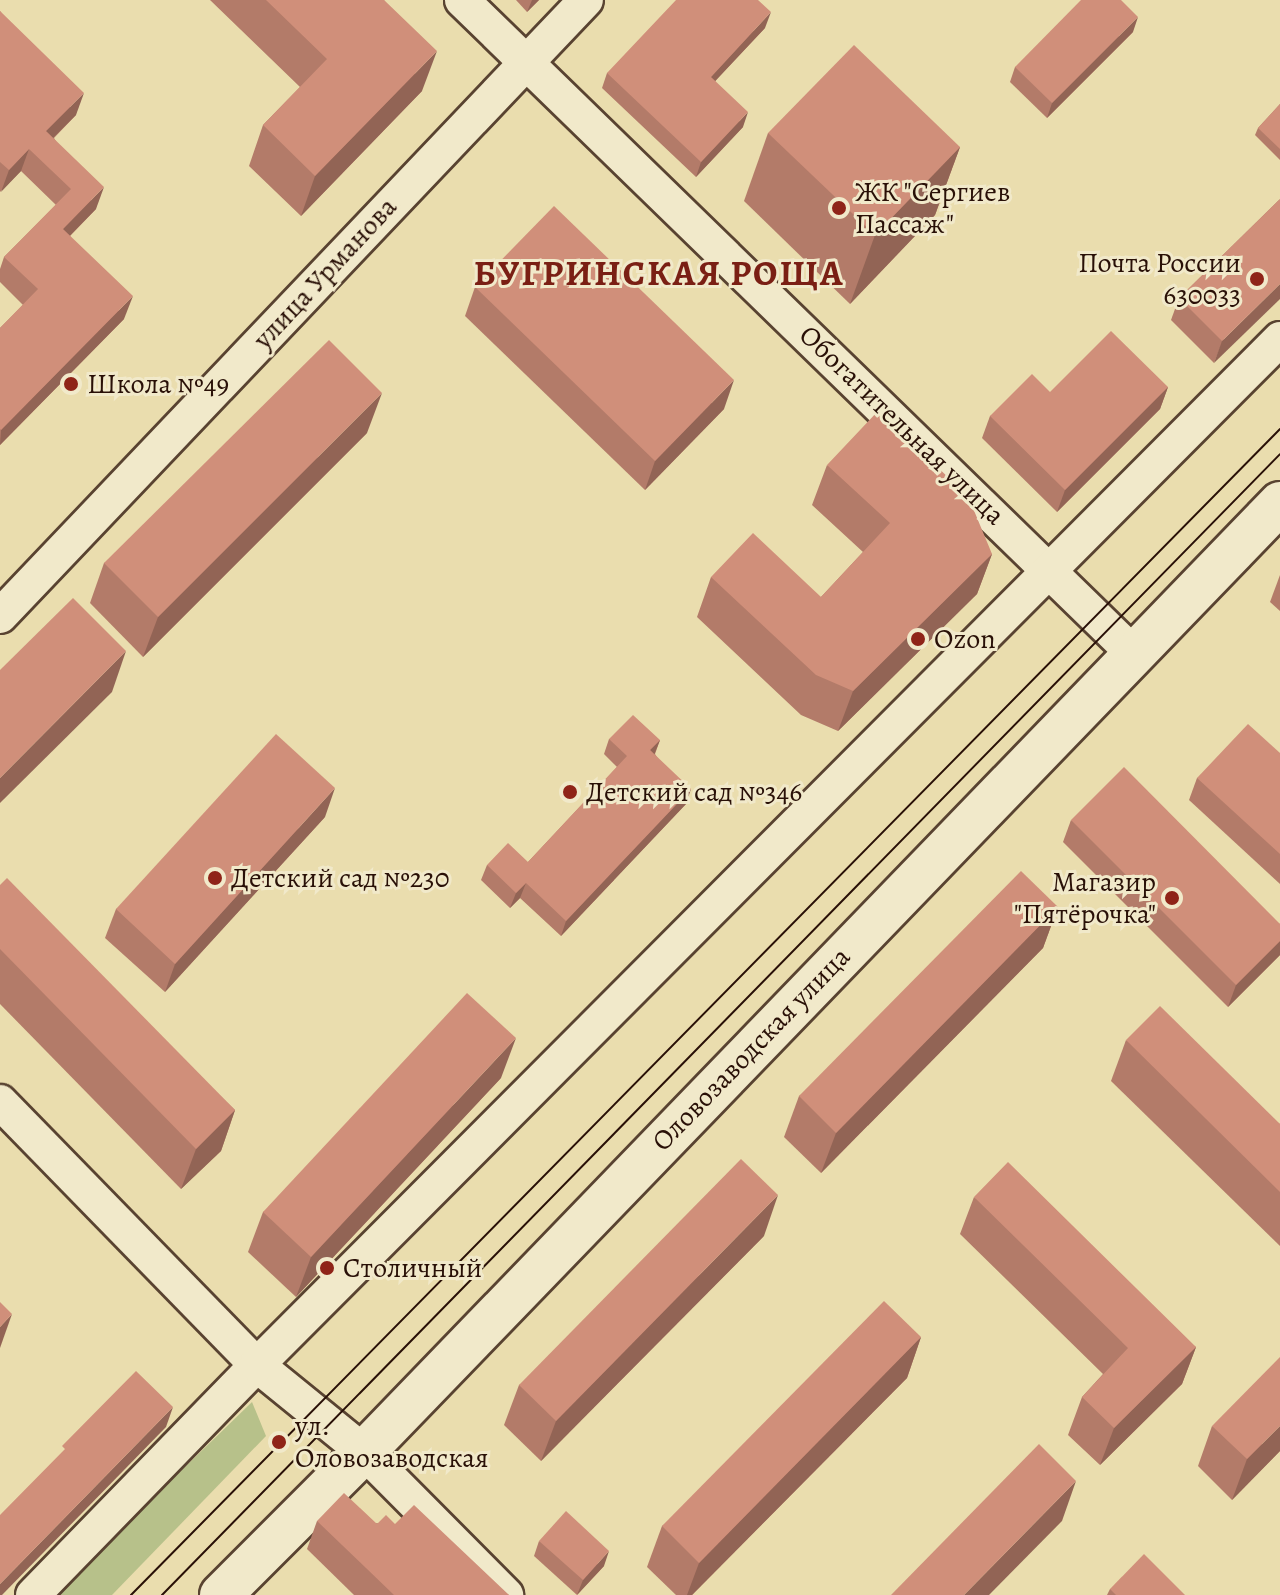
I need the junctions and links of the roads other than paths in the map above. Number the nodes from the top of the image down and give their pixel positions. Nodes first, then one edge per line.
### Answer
1 (462, 0) edge
2 (586, 0) edge
3 (527, 60) junction
4 (1280, 339) edge
5 (1280, 503) edge
6 (1051, 571) junction
7 (0, 616) edge
8 (1132, 652) junction
9 (0, 1102) edge
10 (257, 1365) junction
11 (364, 1452) junction
12 (33, 1595) edge
13 (221, 1595) edge
14 (506, 1595) edge

1 - 3 street, Обогатительная улица
2 - 3 street, улица Урманова
3 - 6 street, Обогатительная улица
3 - 7 street, улица Урманова
4 - 6 street
5 - 8 street, Оловозаводская улица
6 - 8 street, Обогатительная улица
6 - 10 street
8 - 11 street, Оловозаводская улица
9 - 10 street
10 - 11 street
10 - 12 street
11 - 13 street, Оловозаводская улица
11 - 14 street

